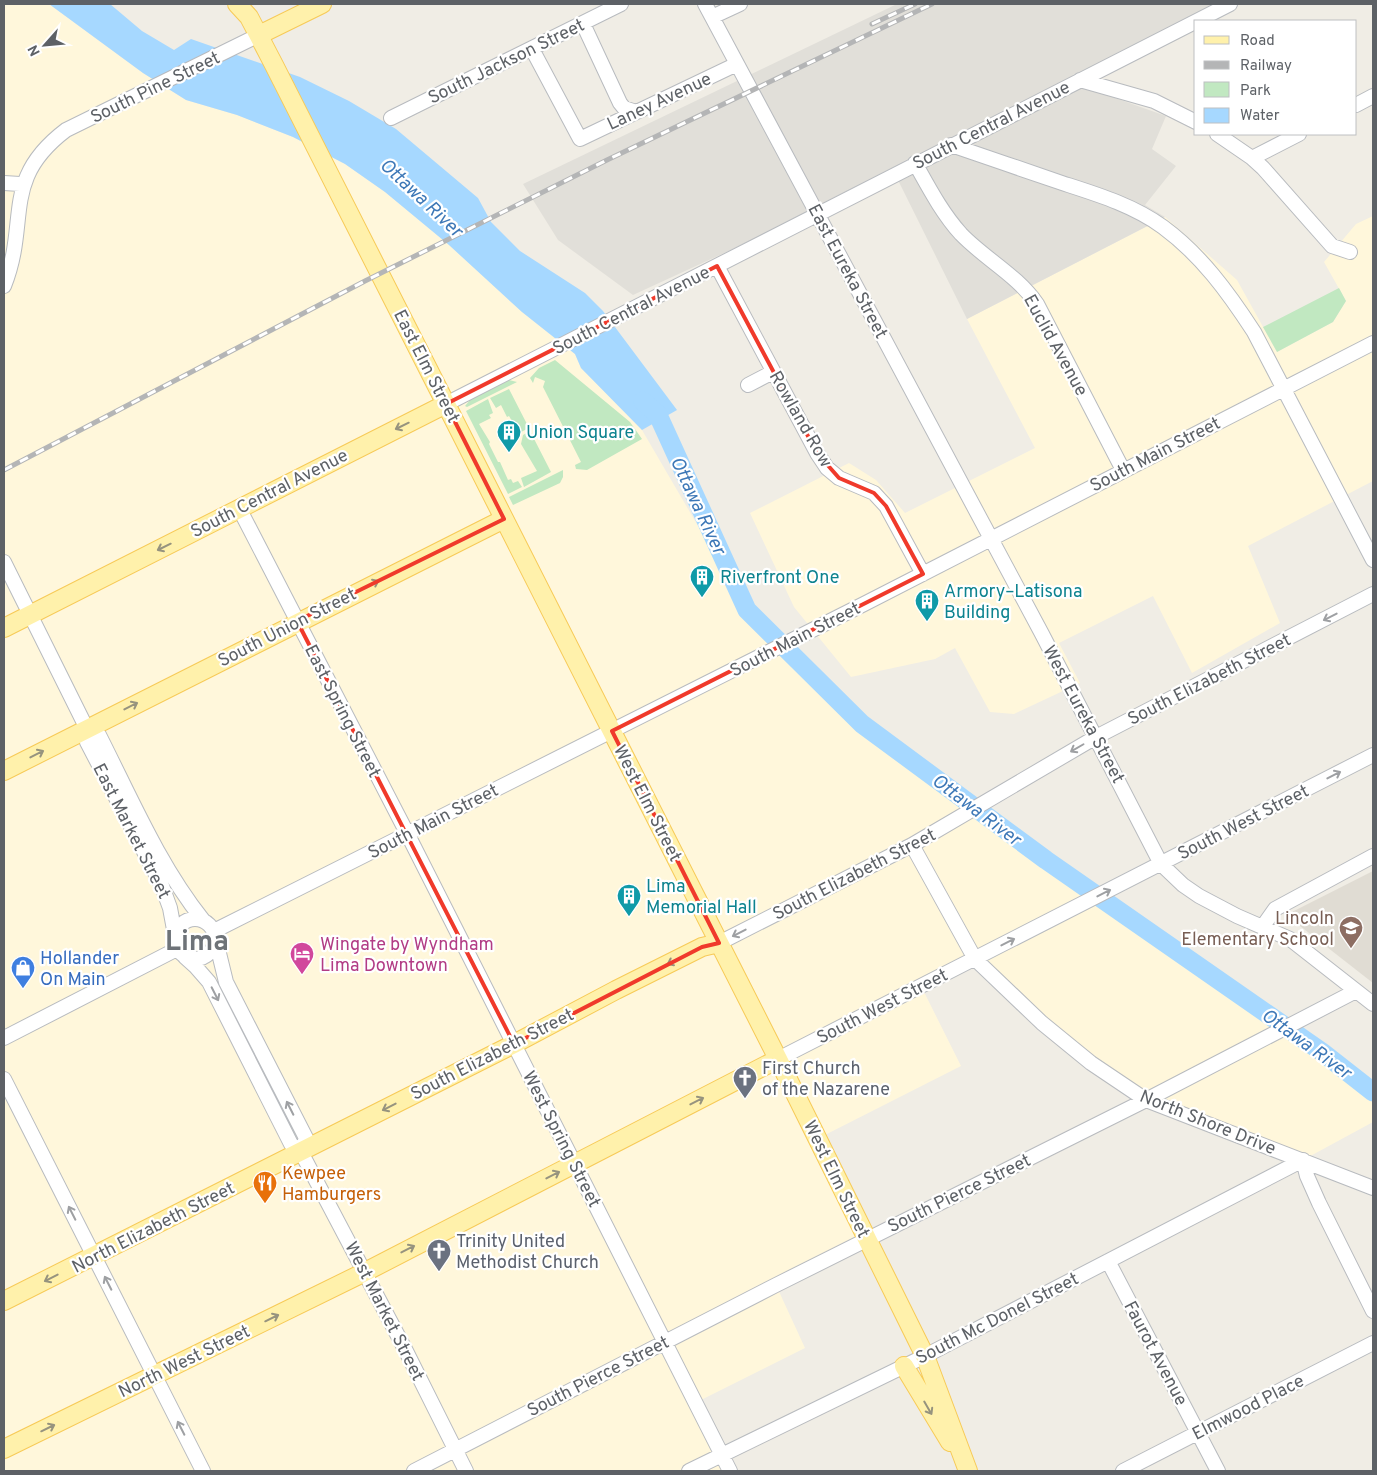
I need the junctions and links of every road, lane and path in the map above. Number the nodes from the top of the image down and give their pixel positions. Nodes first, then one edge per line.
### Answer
1 (237, 4) edge
2 (322, 4) edge
3 (621, 4) edge
4 (705, 4) edge
5 (740, 4) edge
6 (1230, 4) edge
7 (712, 17) junction
8 (1198, 20) edge
9 (585, 22) junction
10 (1194, 22) edge
11 (258, 35) junction
12 (532, 49) junction
13 (738, 64) junction
14 (1080, 80) junction
15 (1373, 96) edge
16 (1357, 104) edge
17 (636, 112) junction
18 (391, 118) dead end
19 (1194, 121) edge
20 (1218, 135) edge
21 (1297, 135) edge
22 (951, 145) junction
23 (1252, 158) junction
24 (915, 163) junction
25 (4, 183) edge
26 (20, 184) junction
27 (817, 213) junction
28 (1350, 252) dead end
29 (717, 266) junction
30 (4, 286) edge
31 (1373, 343) edge
32 (773, 372) junction
33 (748, 385) dead end
34 (1284, 387) junction
35 (446, 404) junction
36 (1123, 470) junction
37 (239, 508) junction
38 (504, 519) junction
39 (992, 539) junction
40 (1373, 560) edge
41 (4, 562) edge
42 (923, 574) junction
43 (1373, 594) edge
44 (30, 614) junction
45 (297, 621) junction
46 (4, 628) edge
47 (87, 729) junction
48 (612, 731) junction
49 (1096, 737) junction
50 (1373, 756) edge
51 (4, 771) edge
52 (407, 833) junction
53 (912, 845) junction
54 (1373, 856) edge
55 (1161, 864) junction
56 (203, 920) junction
57 (1263, 926) junction
58 (175, 935) junction
59 (215, 936) junction
60 (719, 943) junction
61 (181, 953) junction
62 (975, 958) junction
63 (1356, 991) junction
64 (1373, 1004) edge
65 (4, 1038) edge
66 (514, 1044) junction
67 (778, 1059) junction
68 (4, 1079) edge
69 (1146, 1100) junction
70 (301, 1152) junction
71 (1303, 1160) junction
72 (574, 1164) junction
73 (1373, 1188) edge
74 (867, 1239) junction
75 (94, 1256) junction
76 (1108, 1261) junction
77 (365, 1272) junction
78 (4, 1301) edge
79 (1373, 1311) edge
80 (664, 1342) junction
81 (1373, 1343) edge
82 (925, 1356) junction
83 (904, 1366) junction
84 (155, 1375) junction
85 (1198, 1433) junction
86 (4, 1449) edge
87 (455, 1450) junction
88 (722, 1454) junction
89 (966, 1464) edge
90 (203, 1471) edge
91 (414, 1471) edge
92 (466, 1471) edge
93 (689, 1471) edge
94 (730, 1471) edge
95 (1123, 1471) edge
96 (1218, 1471) edge

1 - 11 main road, East Elm Street
2 - 11 main road, South Pine Street
3 - 9 street, South Jackson Street
4 - 7 street, East Eureka Street
5 - 7 street
6 - 8 street, South Central Avenue
7 - 13 street, East Eureka Street
9 - 12 street, South Jackson Street
9 - 17 street
10 - 14 street, South Central Avenue
11 - 26 street, South Pine Street
11 - 35 main road, East Elm Street
12 - 17 street, Laney Avenue
12 - 18 street, South Jackson Street
13 - 17 street, Laney Avenue
13 - 27 street, East Eureka Street
14 - 19 street
14 - 22 street, South Central Avenue
15 - 16 street
20 - 23 street
21 - 23 street
22 - 24 street, South Central Avenue
22 - 34 street
23 - 28 street
24 - 27 street, South Central Avenue
24 - 36 street, Euclid Avenue
25 - 26 street
26 - 30 street
27 - 29 street, South Central Avenue
27 - 39 street, East Eureka Street
29 - 32 street, Rowland Row
29 - 35 street, South Central Avenue
31 - 34 street, South Main Street
32 - 33 street
32 - 42 street, Rowland Row
34 - 36 street, South Main Street
34 - 40 street
35 -> 37 main road, South Central Avenue
35 - 38 main road, East Elm Street
36 - 39 street, South Main Street
37 -> 44 main road, South Central Avenue
37 - 45 street, East Spring Street
45 -> 38 main road, South Union Street
38 - 48 main road, East Elm Street
39 - 42 street, South Main Street
39 - 49 street, West Eureka Street
41 - 44 street, East Market Street
42 - 48 street, South Main Street
43 -> 49 street, South Elizabeth Street
44 - 46 main road, South Central Avenue
44 - 47 street, East Market Street
47 -> 45 main road, South Union Street
45 - 52 street, East Spring Street
51 -> 47 main road, South Union Street
47 - 56 street, East Market Street
47 - 58 street, East Market Street
48 - 52 street, South Main Street
48 - 60 main road, West Elm Street
49 -> 53 street, South Elizabeth Street
49 - 55 street, West Eureka Street
55 -> 50 street, South West Street
52 - 59 street, South Main Street
52 - 66 street, West Spring Street
53 -> 60 street, South Elizabeth Street
53 - 62 street, North Shore Drive
54 - 57 street
55 - 57 street, West Eureka Street
62 -> 55 street, South West Street
56 - 58 street
56 - 59 street
57 - 63 street, West Eureka Street
58 - 61 street
59 - 61 street
70 -> 59 street, West Market Street
60 -> 66 main road, South Elizabeth Street
60 - 67 main road, West Elm Street
61 - 65 street
61 -> 70 street, West Market Street
62 - 67 street, South West Street
62 - 69 street, North Shore Drive
63 - 64 street, West Eureka Street
63 - 69 street, South Pierce Street
66 -> 70 main road, South Elizabeth Street
66 - 72 street, West Spring Street
72 -> 67 main road, South West Street
67 - 74 main road, West Elm Street
75 -> 68 street
69 - 71 street, North Shore Drive
69 - 74 street, South Pierce Street
70 - 75 main road, North Elizabeth Street
70 - 77 street, West Market Street
71 - 73 street, North Shore Drive
71 - 76 street, South Mc Donel Street
71 - 79 street
77 -> 72 main road, South West Street
72 - 80 street, West Spring Street
74 - 80 street, South Pierce Street
74 - 82 main road, West Elm Street
75 -> 78 main road, North Elizabeth Street
84 -> 75 street
76 - 82 street, South Mc Donel Street
76 - 85 street, Faurot Avenue
84 -> 77 main road, North West Street
77 - 87 street, West Market Street
80 - 87 street, South Pierce Street
80 - 88 street, West Spring Street
81 - 85 street, Elmwood Place
82 - 83 street, South Mc Donel Street
82 - 89 main road, West Elm Street
83 - 88 street, South Mc Donel Street
83 -> 89 main road
86 -> 84 main road, North West Street
90 -> 84 street
85 - 95 street, Elmwood Place
85 - 96 street, Faurot Avenue
87 - 91 street, South Pierce Street
87 - 92 street, West Market Street
88 - 93 street, South Mc Donel Street
88 - 94 street, West Spring Street

